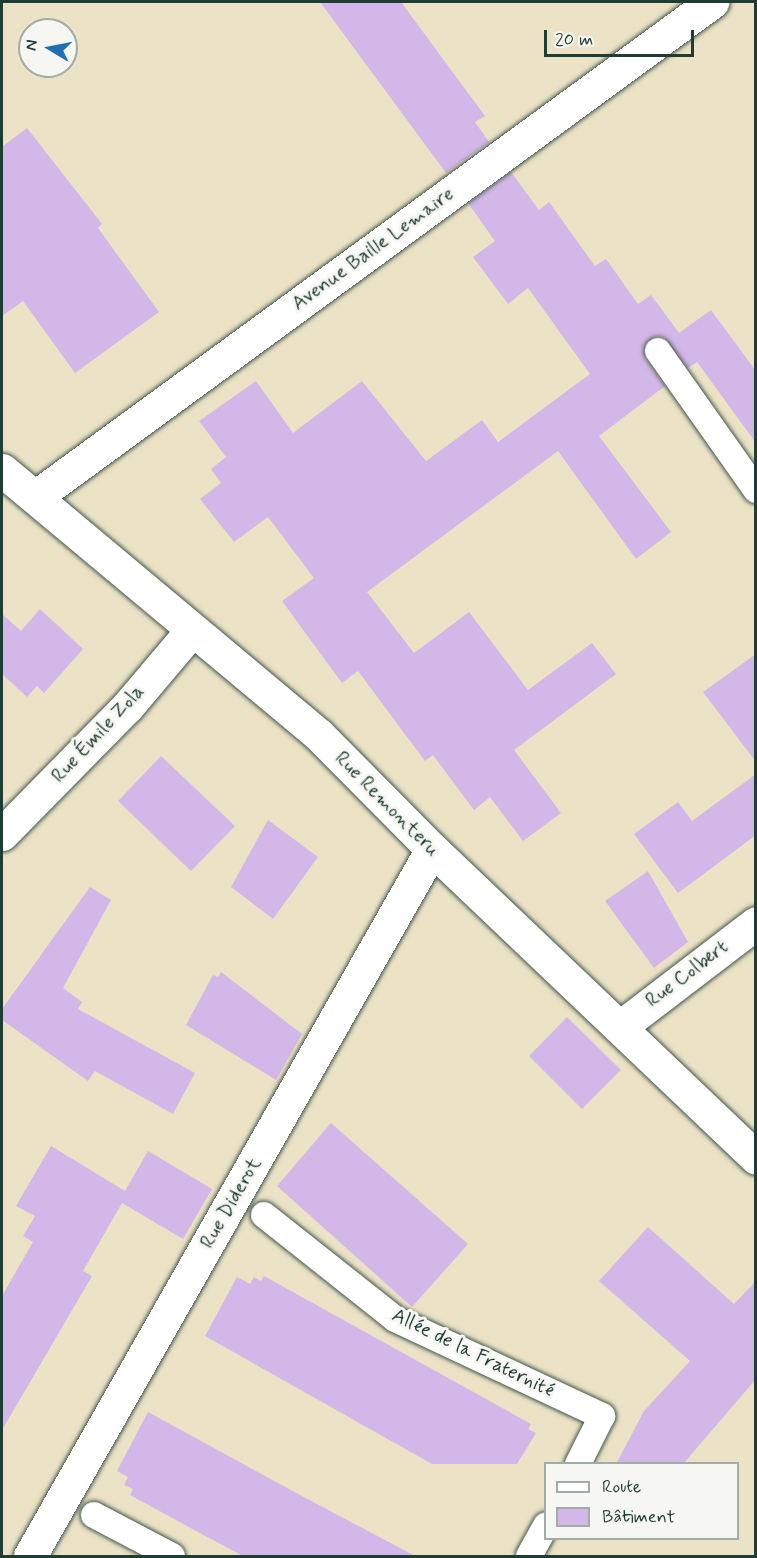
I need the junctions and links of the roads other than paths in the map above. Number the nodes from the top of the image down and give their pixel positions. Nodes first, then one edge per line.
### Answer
1 (711, 2) edge
2 (658, 351) dead end
3 (2, 470) edge
4 (756, 490) edge
5 (34, 497) junction
6 (192, 630) junction
7 (2, 834) edge
8 (432, 849) junction
9 (756, 922) edge
10 (620, 1027) junction
11 (756, 1158) edge
12 (264, 1215) dead end
13 (579, 1462) edge
14 (94, 1515) dead end
15 (544, 1529) edge
16 (30, 1557) edge
17 (172, 1557) edge
18 (529, 1557) edge

1 - 5 street, Avenue Baille Lemaire
2 - 4 lane
3 - 5 street, Rue Remonteru
5 - 6 street, Rue Remonteru
6 - 7 street, Rue Émile Zola
6 - 8 street, Rue Remonteru
8 - 10 street, Rue Remonteru
8 - 16 street, Rue Diderot
9 - 10 street, Rue Colbert
10 - 11 street, Rue Remonteru
12 - 13 lane, Allée de la Fraternité
14 - 17 lane
15 - 18 lane

